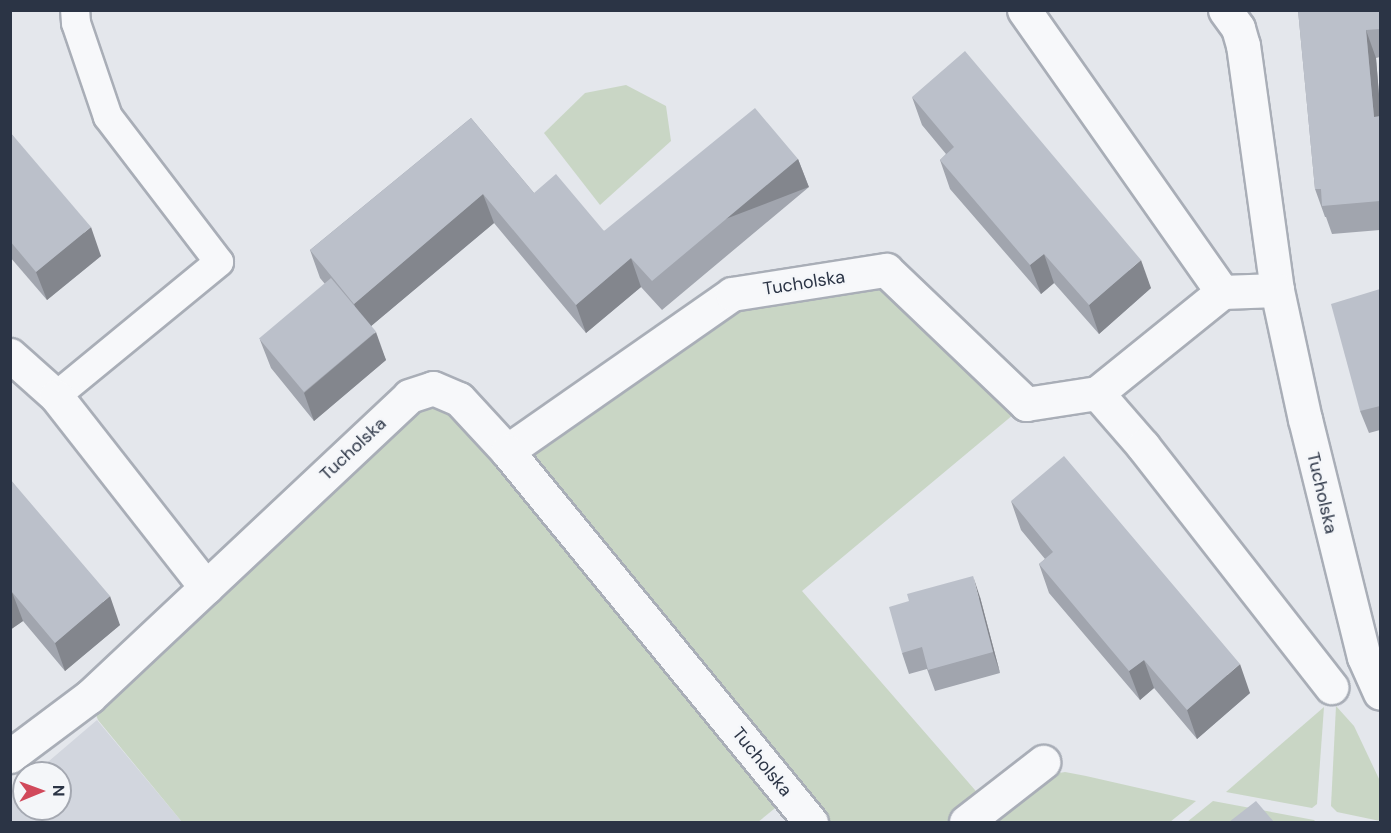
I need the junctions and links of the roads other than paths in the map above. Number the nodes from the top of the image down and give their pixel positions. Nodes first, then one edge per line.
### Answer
1 (75, 10) edge
2 (1024, 10) edge
3 (1225, 10) edge
4 (1277, 290) junction
5 (1222, 292) junction
6 (10, 356) edge
7 (1097, 393) junction
8 (56, 396) junction
9 (507, 452) junction
10 (206, 587) junction
11 (1331, 687) dead end
12 (1380, 693) edge
13 (10, 756) edge
14 (1043, 762) dead end
15 (811, 822) edge
16 (966, 822) edge

1 - 8 lane
2 - 5 street
3 - 4 street, Tucholska
4 - 5 street
4 - 12 street, Tucholska
5 - 7 street
6 - 8 street
7 - 9 street, Tucholska
7 - 11 street
8 - 10 street
9 - 10 street, Tucholska
9 - 15 street, Tucholska
10 - 13 street, Tucholska
14 - 16 street

